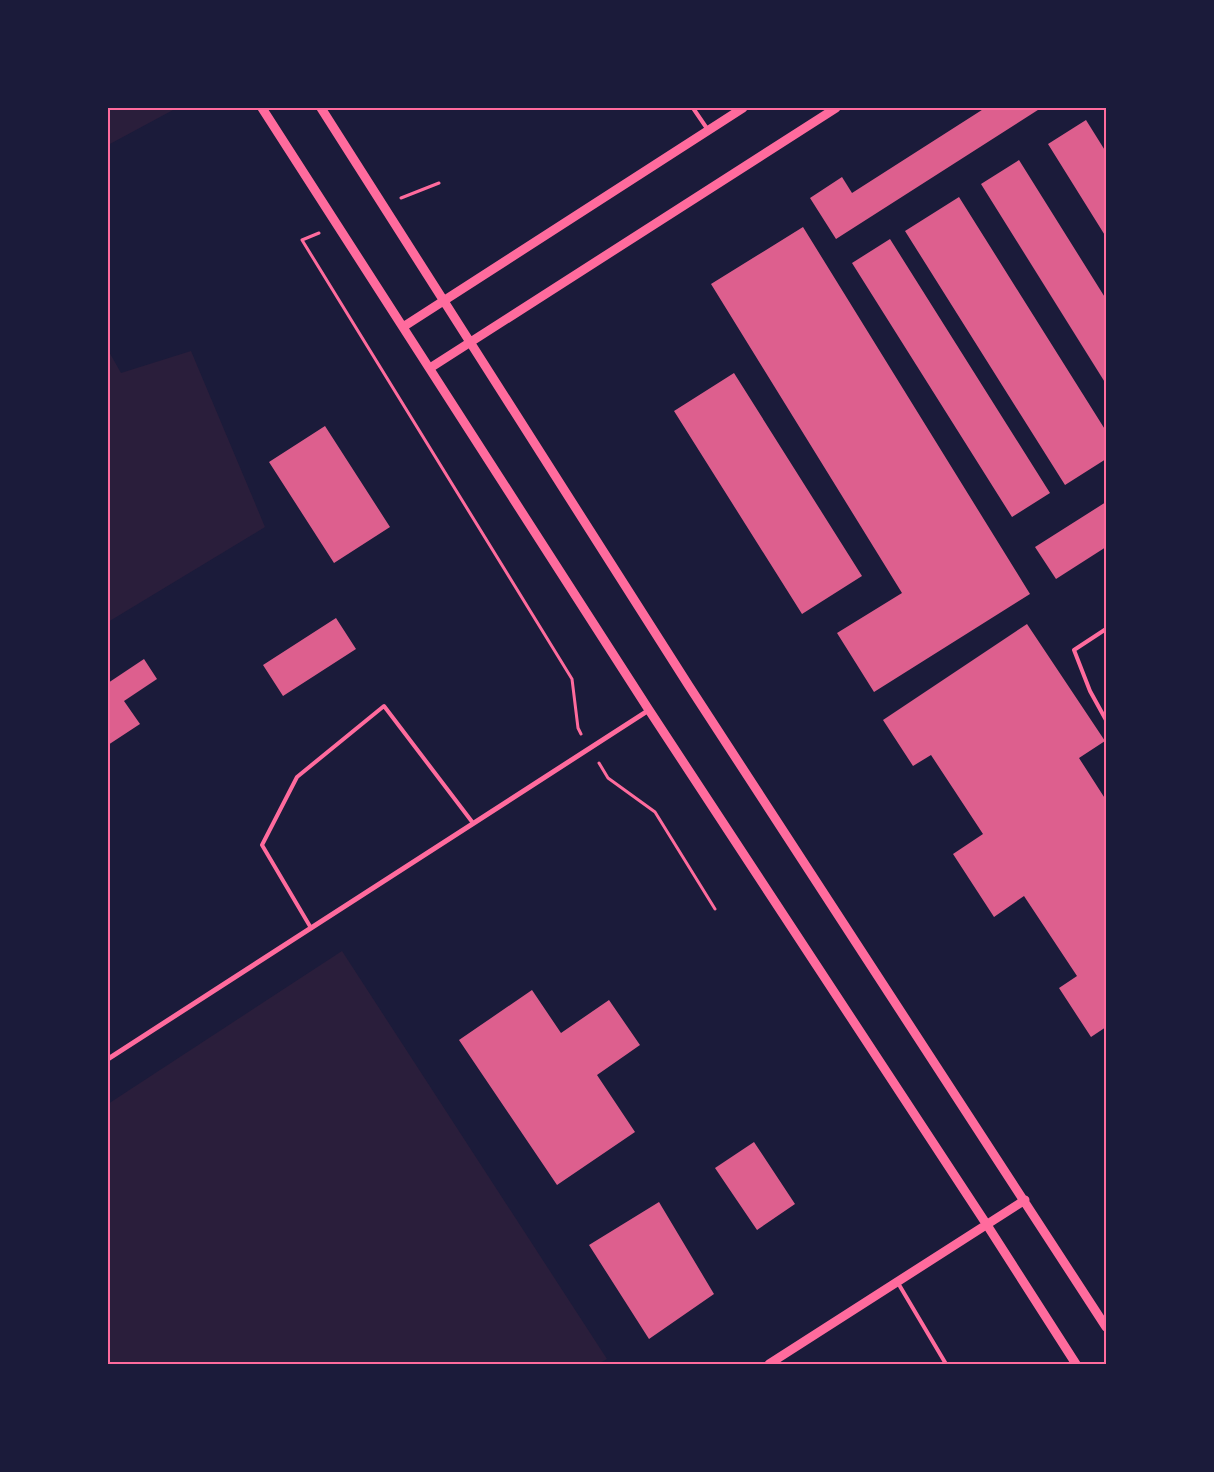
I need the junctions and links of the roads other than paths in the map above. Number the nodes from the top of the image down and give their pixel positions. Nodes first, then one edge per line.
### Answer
1 (262, 108) edge
2 (321, 108) edge
3 (693, 108) edge
4 (743, 108) edge
5 (836, 108) edge
6 (708, 130) junction
7 (444, 301) junction
8 (403, 327) junction
9 (471, 342) junction
10 (430, 368) junction
11 (1106, 629) edge
12 (649, 710) junction
13 (1106, 720) edge
14 (473, 823) junction
15 (312, 928) junction
16 (108, 1059) edge
17 (1025, 1200) junction
18 (987, 1225) junction
19 (897, 1282) junction
20 (1106, 1327) edge
21 (769, 1364) edge
22 (946, 1364) edge
23 (1076, 1364) edge

1 - 8 street
2 - 7 street
3 - 6 lane
4 - 6 street
5 - 9 street
6 - 7 street
7 - 8 street
7 - 9 street
8 - 10 street
9 - 10 street
9 - 17 street
10 - 12 street
11 - 13 lane
12 - 14 street
12 - 18 street
14 - 15 street
14 - 15 lane
15 - 16 street
17 - 18 street
17 - 20 street
18 - 19 street
18 - 23 street
19 - 21 street
19 - 22 lane

